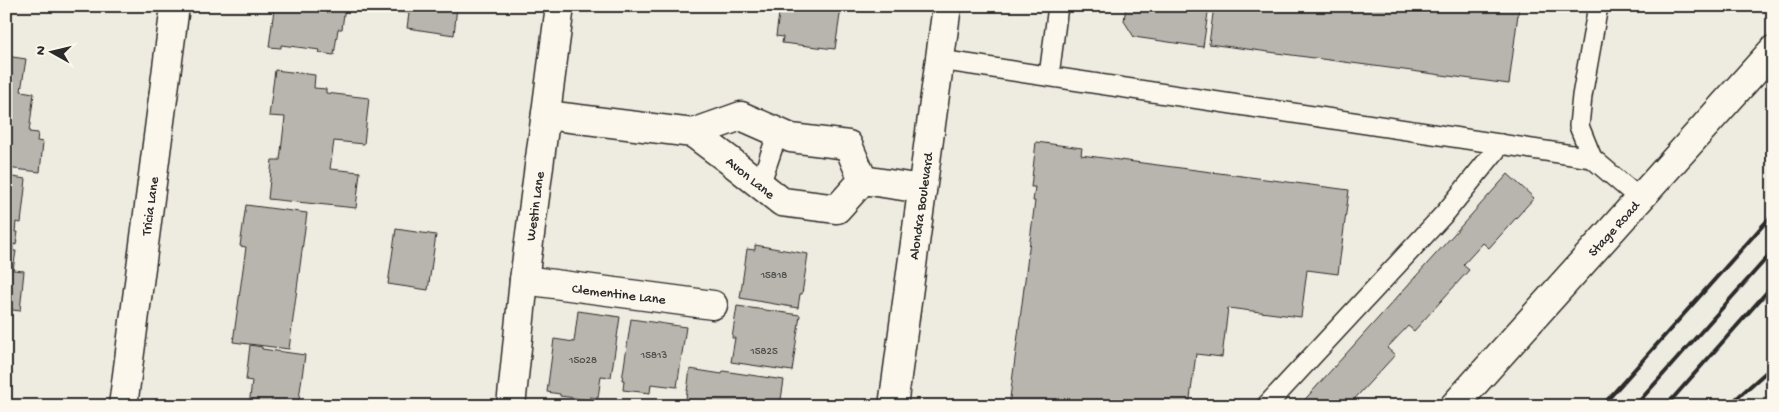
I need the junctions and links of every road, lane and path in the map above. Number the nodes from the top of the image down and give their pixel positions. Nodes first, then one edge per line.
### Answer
1 (176, 6) edge
2 (560, 6) edge
3 (947, 6) edge
4 (1058, 6) edge
5 (1598, 6) edge
6 (1773, 50) edge
7 (940, 60) junction
8 (1048, 76) junction
9 (546, 115) junction
10 (778, 132) junction
11 (693, 133) junction
12 (1501, 144) junction
13 (1592, 158) junction
14 (863, 180) junction
15 (760, 185) junction
16 (922, 189) junction
17 (1640, 199) junction
18 (524, 280) junction
19 (713, 305) dead end
20 (123, 406) edge
21 (511, 406) edge
22 (893, 406) edge
23 (1266, 406) edge
24 (1454, 406) edge

1 - 20 street, Tricia Lane
2 - 9 street, Westin Lane
3 - 7 street, Alondra Boulevard
4 - 8 lane
5 - 13 lane
6 - 17 street, Stage Road
7 - 8 lane
7 - 16 street, Alondra Boulevard
8 - 12 lane
9 - 11 street
9 - 18 street, Westin Lane
10 - 11 street
10 - 14 street
10 - 15 lane
11 - 15 street, Avon Lane
12 - 13 lane
12 - 23 lane
13 - 17 lane
14 - 15 street, Avon Lane
14 - 16 street
16 - 22 street, Alondra Boulevard
17 - 24 street, Stage Road
18 - 19 street, Clementine Lane
18 - 21 street, Westin Lane

